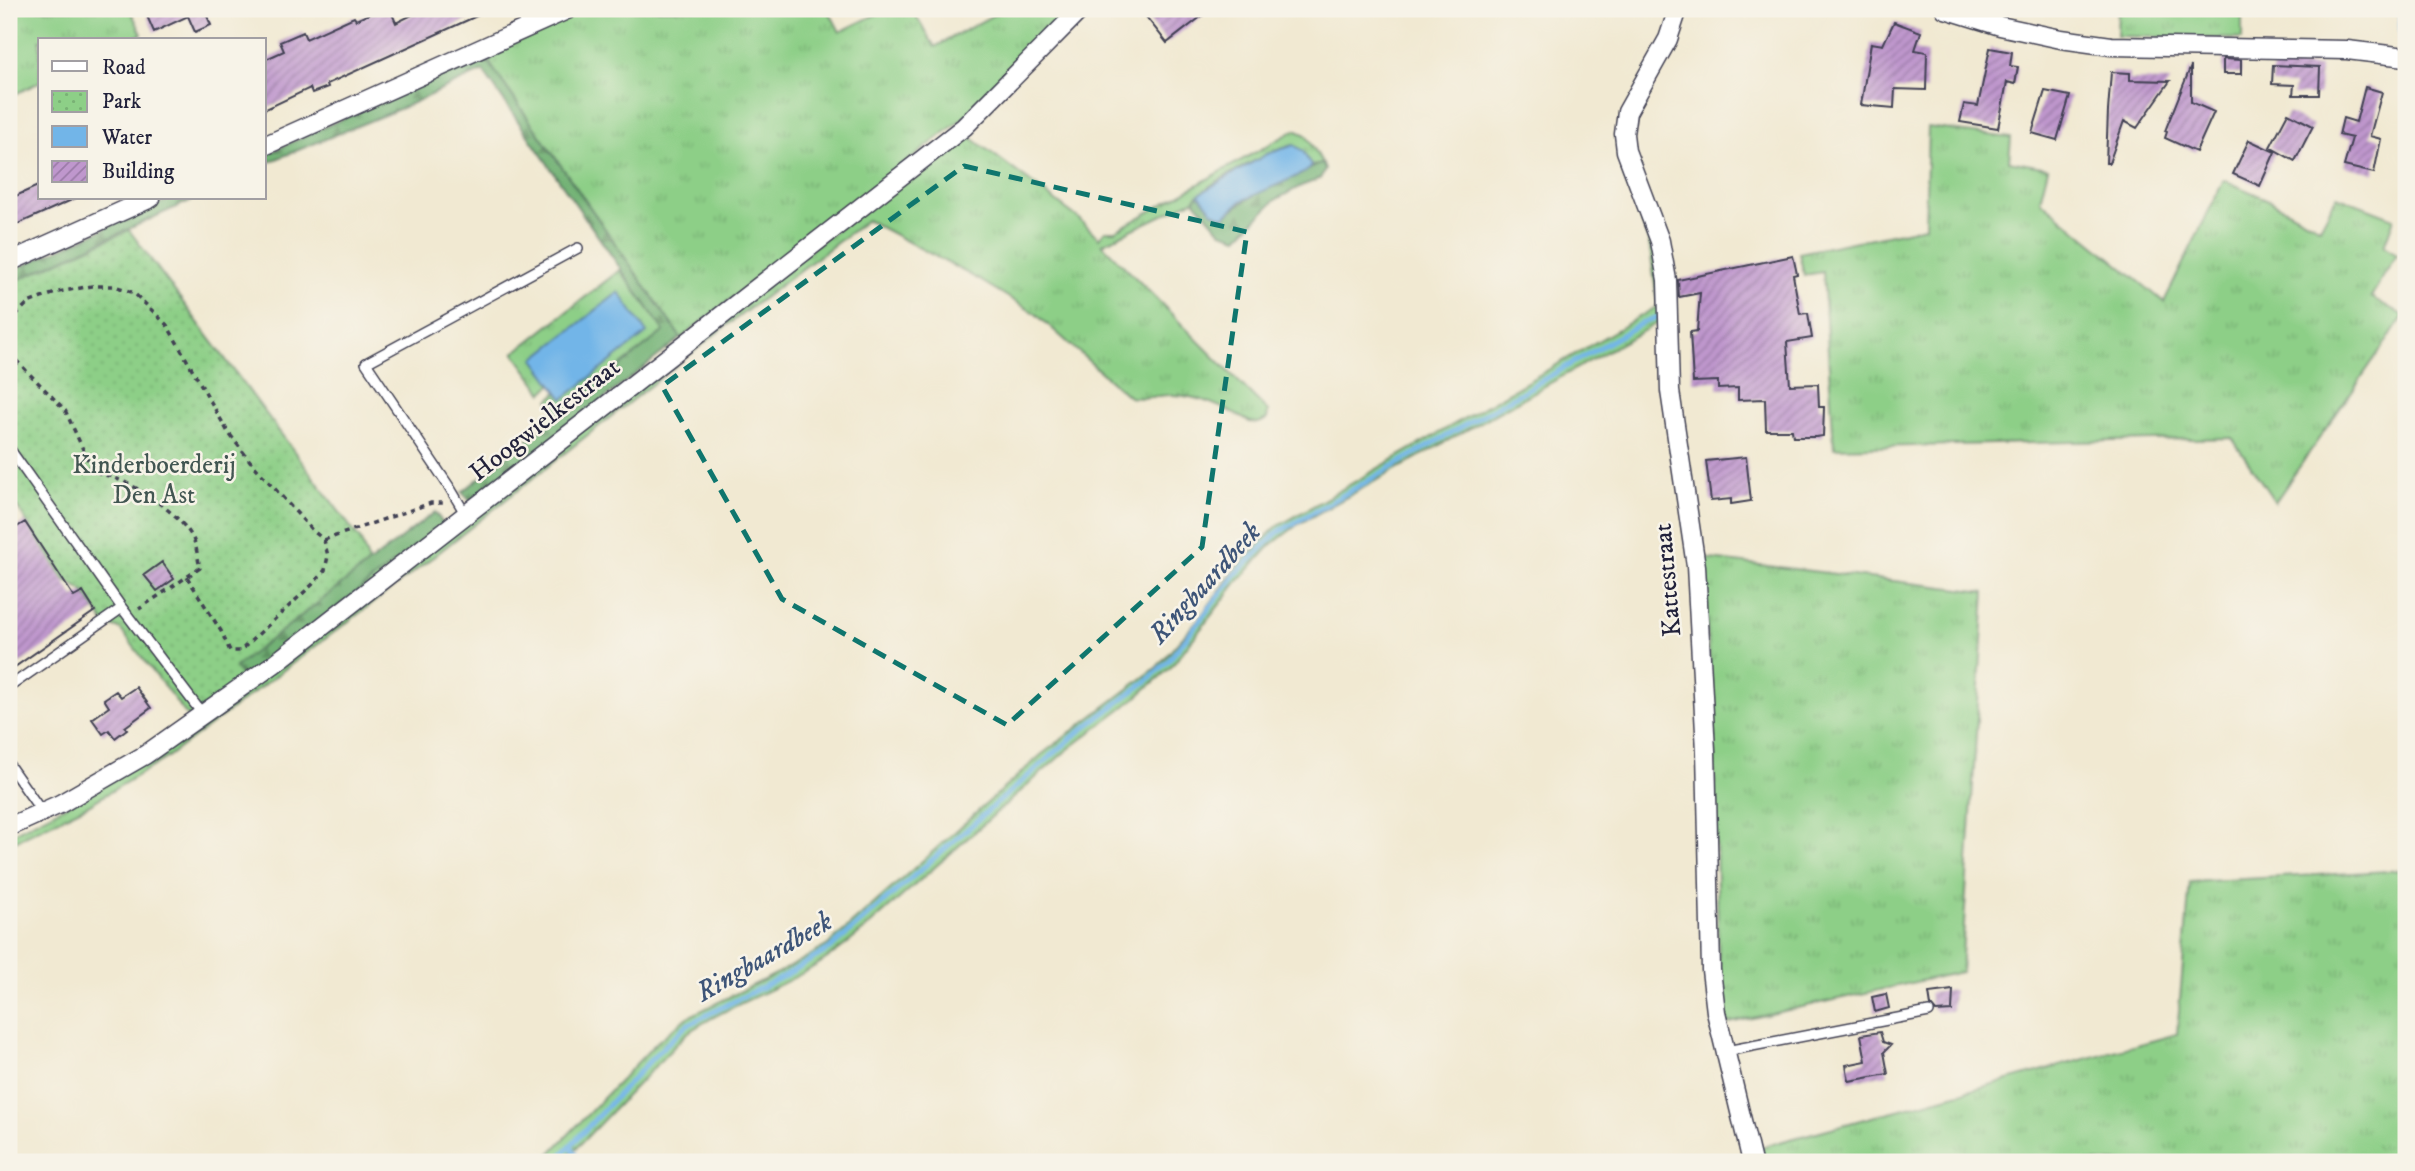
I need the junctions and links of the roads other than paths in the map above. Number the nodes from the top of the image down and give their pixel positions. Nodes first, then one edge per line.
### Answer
1 (569, 9) edge
2 (1081, 9) edge
3 (1678, 9) edge
4 (1945, 9) edge
5 (2406, 57) edge
6 (266, 145) edge
7 (147, 200) edge
8 (578, 248) dead end
9 (9, 262) edge
10 (9, 448) edge
11 (463, 509) junction
12 (125, 612) junction
13 (9, 687) edge
14 (204, 716) junction
15 (9, 765) edge
16 (42, 812) junction
17 (9, 827) edge
18 (1929, 1012) dead end
19 (1726, 1051) junction
20 (1752, 1162) edge

1 - 6 street
2 - 11 street, Hoogwielkestraat
3 - 19 street, Kattestraat
4 - 5 street
7 - 9 street
8 - 11 lane
10 - 12 lane
11 - 14 street, Hoogwielkestraat
12 - 13 lane
12 - 14 lane
14 - 16 street, Hoogwielkestraat
15 - 16 lane
16 - 17 street, Hoogwielkestraat
18 - 19 lane
19 - 20 street, Kattestraat

